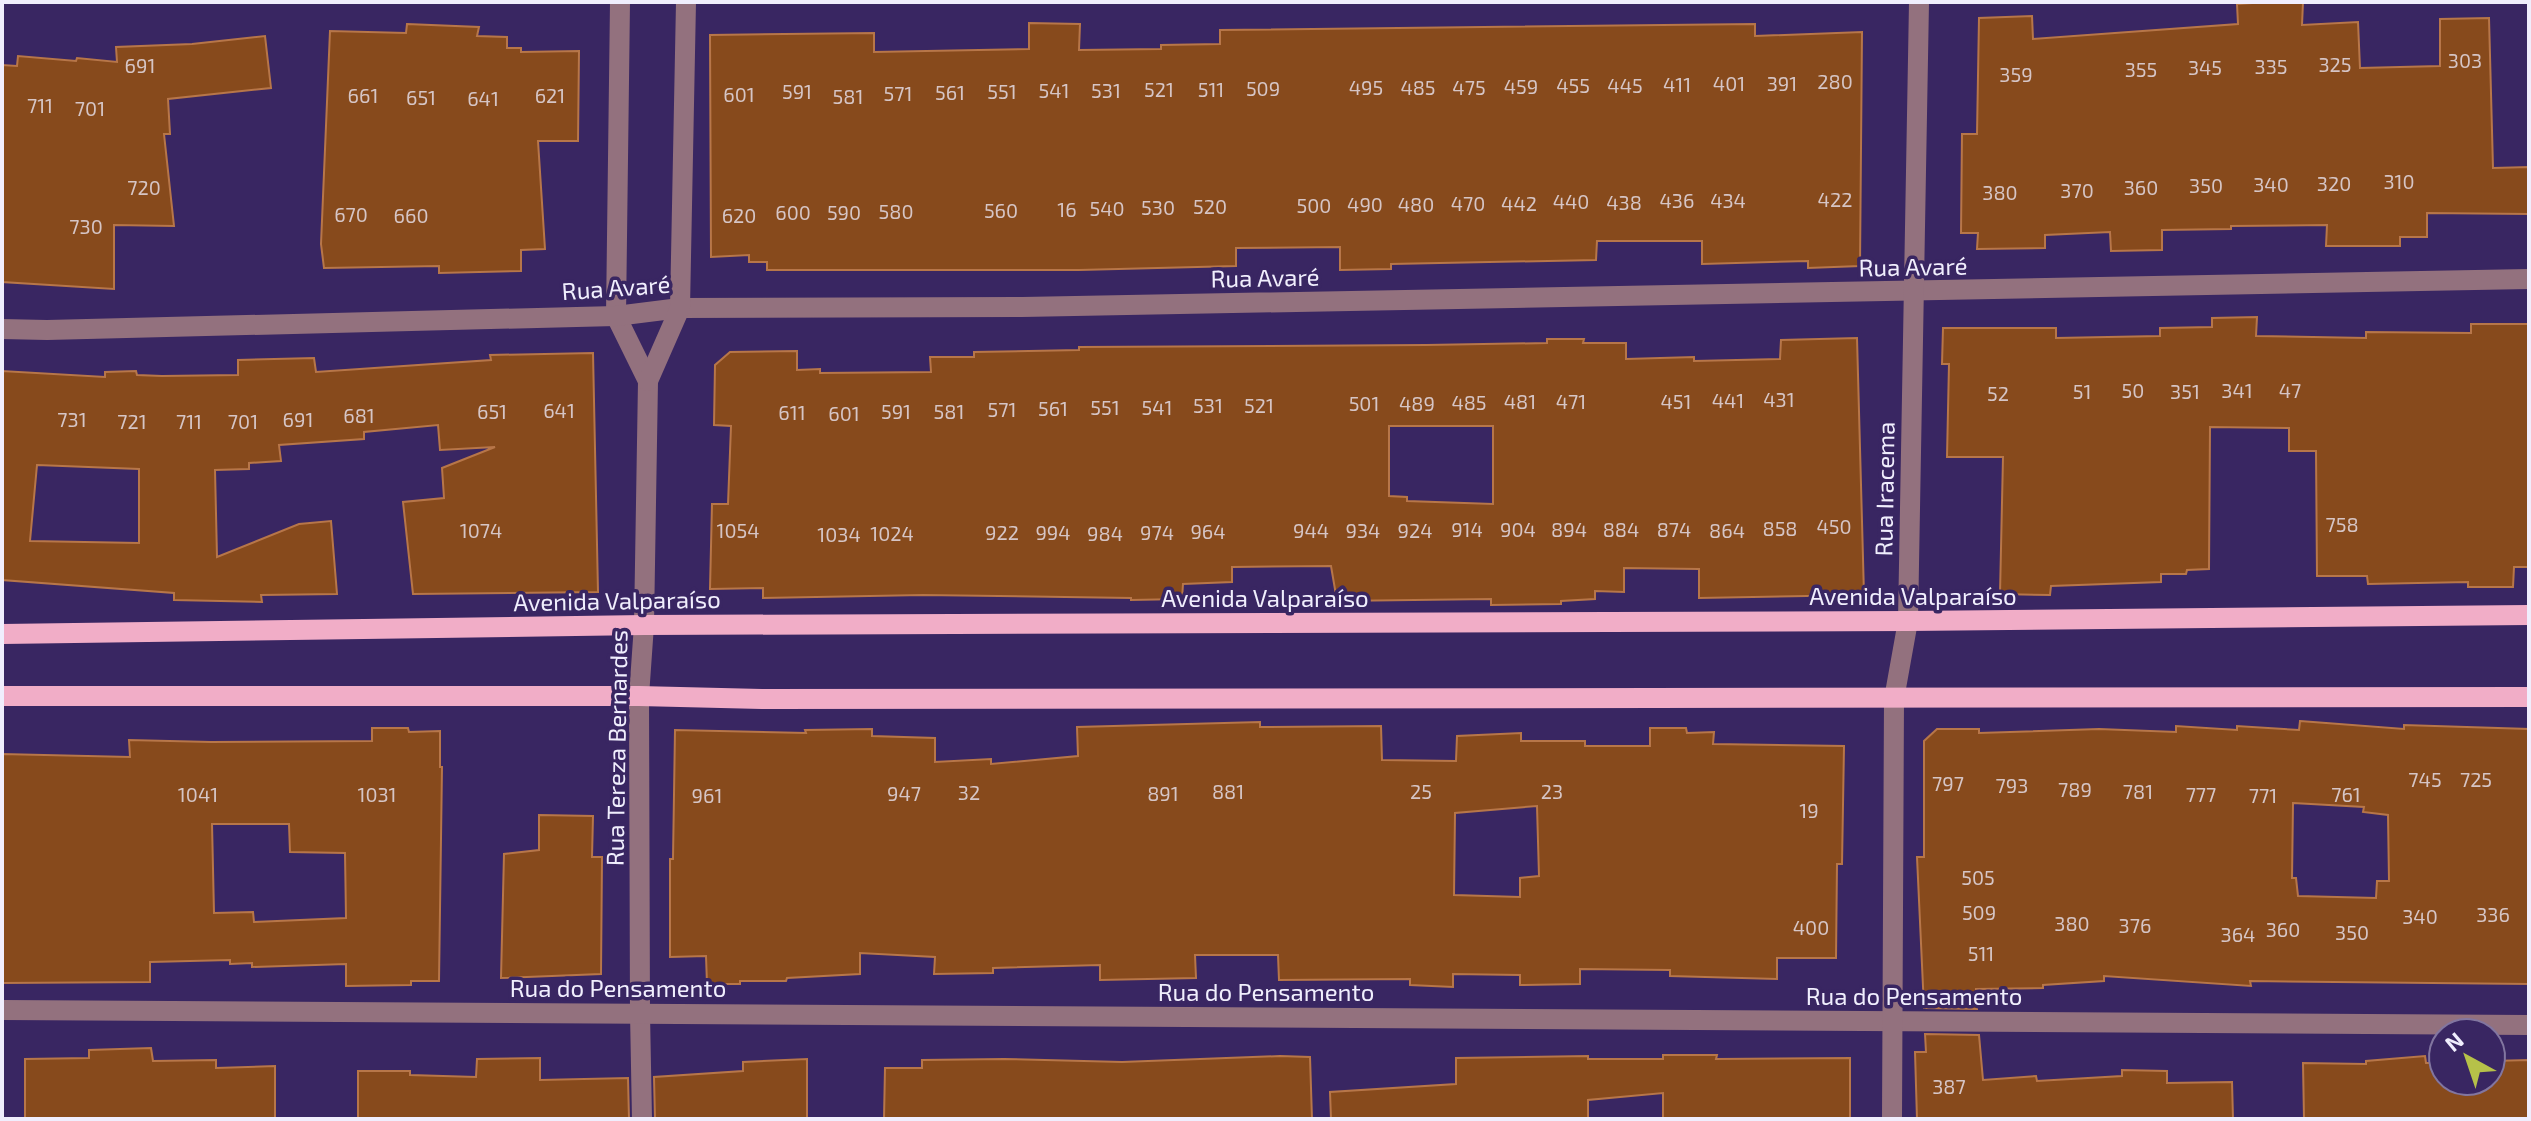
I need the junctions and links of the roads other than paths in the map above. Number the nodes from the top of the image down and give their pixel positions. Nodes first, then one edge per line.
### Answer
1 (620, 2) edge
2 (686, 2) edge
3 (1919, 2) edge
4 (2529, 279) edge
5 (1913, 292) junction
6 (680, 308) junction
7 (616, 316) junction
8 (2, 329) edge
9 (648, 381) junction
10 (2529, 615) edge
11 (1908, 621) junction
12 (644, 625) junction
13 (2, 634) edge
14 (2, 696) edge
15 (639, 696) junction
16 (2529, 697) edge
17 (1894, 699) junction
18 (2, 1010) edge
19 (640, 1013) junction
20 (1892, 1021) junction
21 (2529, 1025) edge
22 (642, 1119) edge
23 (1892, 1119) edge

1 - 7 street, Rua Tereza Bernardes
2 - 6 street
3 - 5 street, Rua Iracema
4 - 5 street, Rua Avaré
5 - 6 street, Rua Avaré
5 - 11 street, Rua Iracema
6 - 7 street, Rua Avaré
6 - 9 street
7 - 8 street, Rua Avaré
7 - 9 street, Rua Tereza Bernardes
9 - 12 street, Rua Tereza Bernardes
10 - 11 main road, Avenida Valparaíso
11 - 12 main road, Avenida Valparaíso
11 - 17 street, Rua Iracema
12 - 13 main road, Avenida Valparaíso
12 - 15 street, Rua Tereza Bernardes
14 - 15 main road
15 - 17 main road
15 - 19 street, Rua Tereza Bernardes
16 - 17 main road
17 - 20 street, Rua Iracema
18 - 19 street, Rua do Pensamento
19 - 20 street, Rua do Pensamento
19 - 22 street, Rua Tereza Bernardes
20 - 21 street, Rua do Pensamento
20 - 23 street, Rua Iracema

